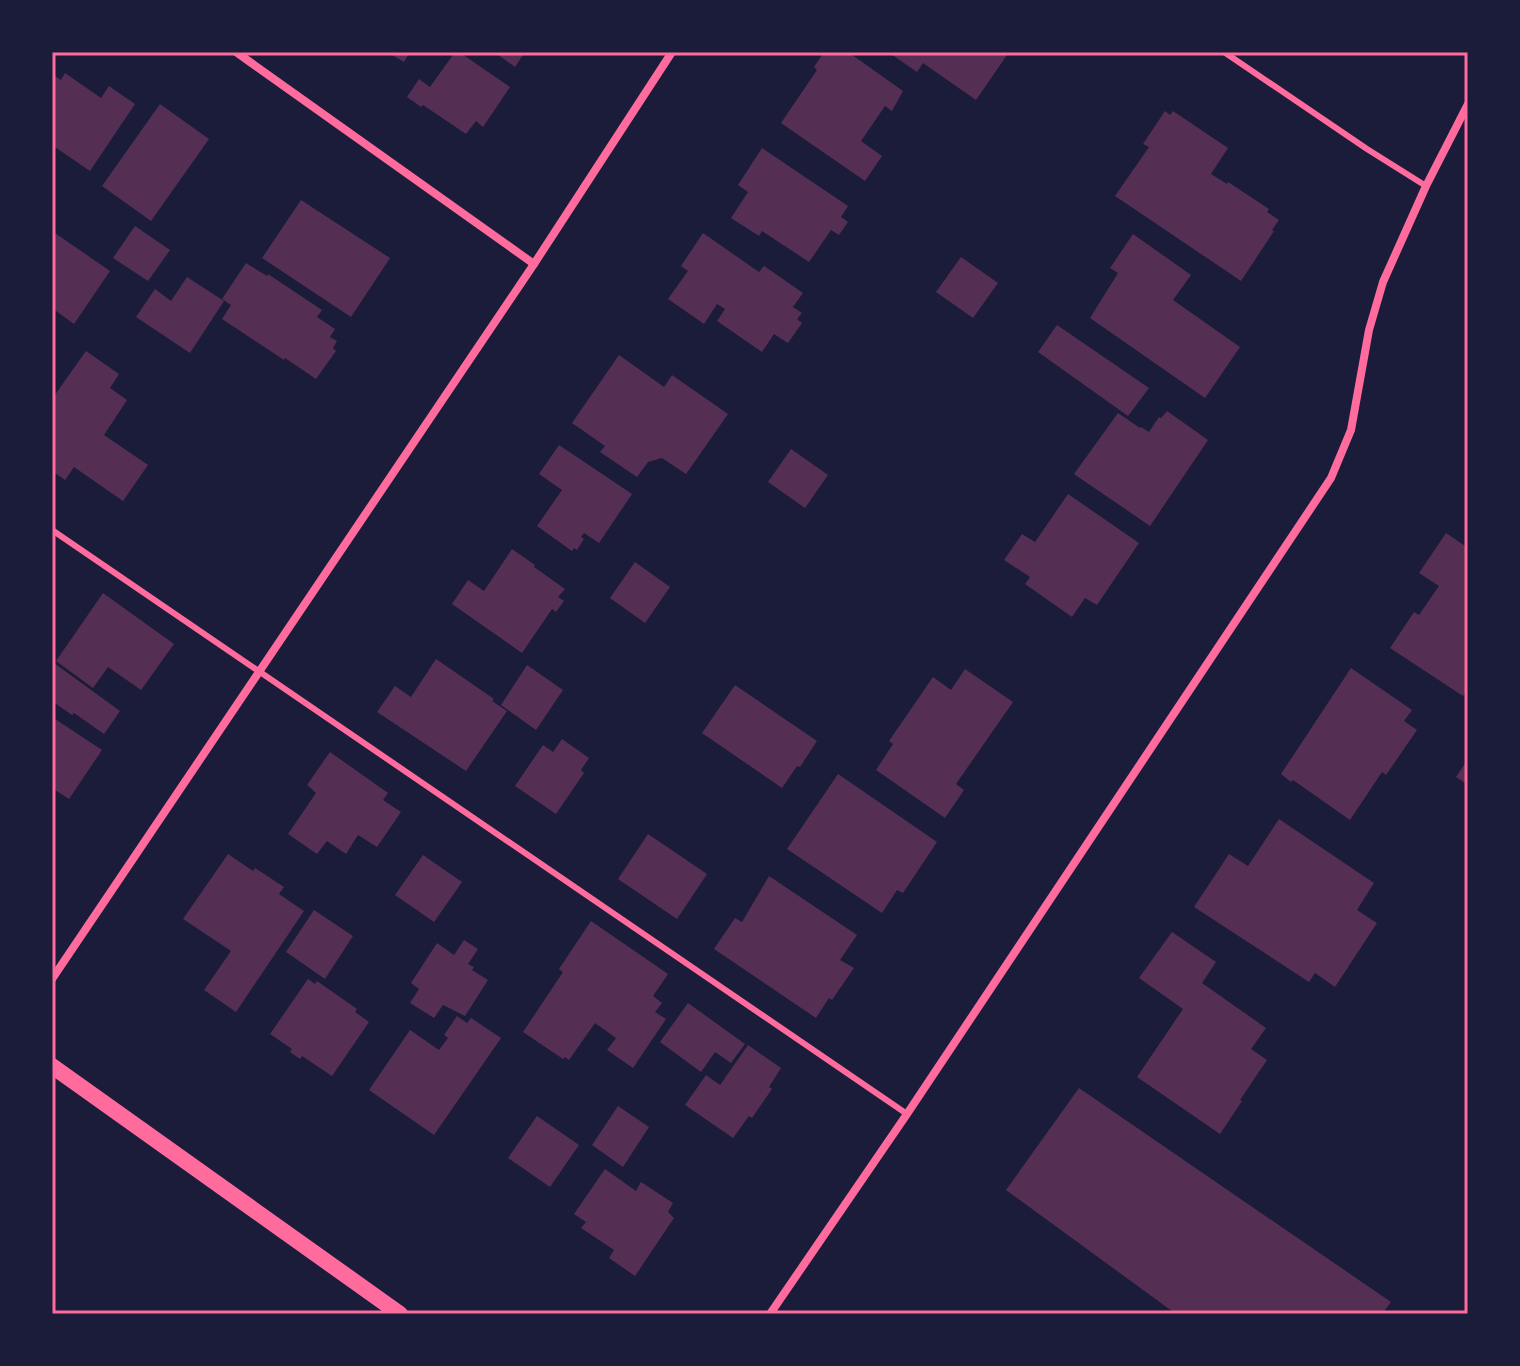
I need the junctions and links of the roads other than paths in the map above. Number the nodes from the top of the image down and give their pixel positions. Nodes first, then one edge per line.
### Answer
1 (236, 52) edge
2 (672, 52) edge
3 (1224, 52) edge
4 (1468, 104) edge
5 (1426, 186) junction
6 (534, 264) junction
7 (52, 530) edge
8 (260, 671) junction
9 (52, 979) edge
10 (52, 1066) edge
11 (907, 1114) junction
12 (400, 1314) edge
13 (770, 1314) edge

1 - 6 street
2 - 6 street
3 - 5 lane
4 - 5 street
5 - 11 street
6 - 8 street
7 - 8 lane
8 - 9 street
8 - 11 lane
10 - 12 main road
11 - 13 street

